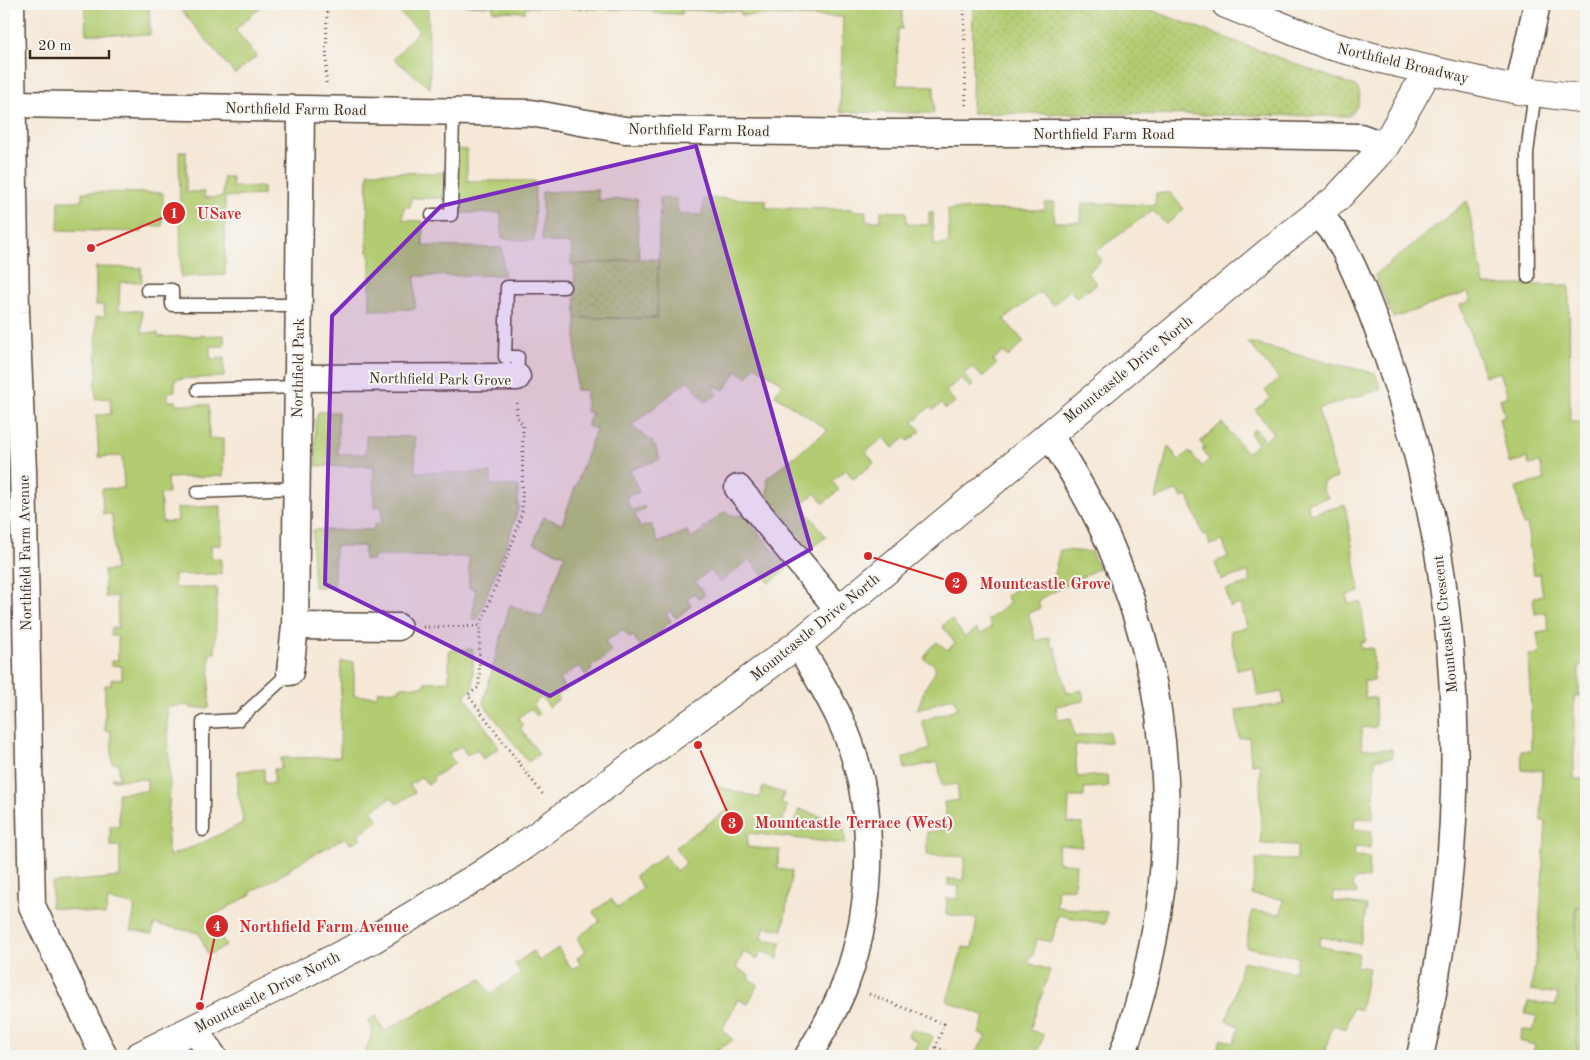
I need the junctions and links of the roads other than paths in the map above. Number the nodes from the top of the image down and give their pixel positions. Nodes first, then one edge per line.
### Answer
1 (11, 4) edge
2 (1226, 4) edge
3 (1537, 4) edge
4 (1428, 70) junction
5 (1527, 91) junction
6 (1586, 99) edge
7 (13, 104) junction
8 (301, 110) junction
9 (453, 113) junction
10 (1385, 146) junction
11 (1318, 213) junction
12 (432, 215) dead end
13 (1528, 277) dead end
14 (564, 287) dead end
15 (147, 290) dead end
16 (298, 305) junction
17 (517, 377) joint
18 (297, 382) junction
19 (198, 390) dead end
20 (1049, 434) junction
21 (296, 488) junction
22 (738, 488) dead end
23 (197, 492) dead end
24 (839, 610) junction
25 (295, 626) junction
26 (398, 627) road end
27 (798, 644) junction
28 (290, 672) joint
29 (203, 830) dead end
30 (194, 1029) junction
31 (104, 1056) edge
32 (139, 1056) edge
33 (213, 1056) edge
34 (808, 1056) edge
35 (1122, 1056) edge
36 (1420, 1056) edge

1 - 7 street, Northfield Farm Avenue
2 - 4 street, Northfield Broadway
3 - 5 street
4 - 5 street, Northfield Broadway
4 - 10 street, Mountcastle Drive North
5 - 6 street, Northfield Broadway
5 - 13 lane
7 - 8 street, Northfield Farm Road
7 - 31 street, Northfield Farm Avenue
8 - 9 street, Northfield Farm Road
8 - 16 street, Northfield Park
9 - 10 street, Northfield Farm Road
9 - 12 lane
10 - 11 street, Mountcastle Drive North
11 - 20 street, Mountcastle Drive North
11 - 36 street, Mountcastle Crescent
14 - 17 lane
15 - 16 lane
16 - 18 street, Northfield Park
17 - 18 street, Northfield Park Grove
18 - 19 lane
18 - 21 street, Northfield Park
20 - 24 street, Mountcastle Drive North
20 - 35 street
21 - 23 lane
21 - 25 street, Northfield Park
22 - 24 street
24 - 27 street, Mountcastle Drive North
25 - 26 street
25 - 28 street, Northfield Park
27 - 30 street, Mountcastle Drive North
27 - 34 street
28 - 29 lane
30 - 32 street, Mountcastle Drive North
30 - 33 street

